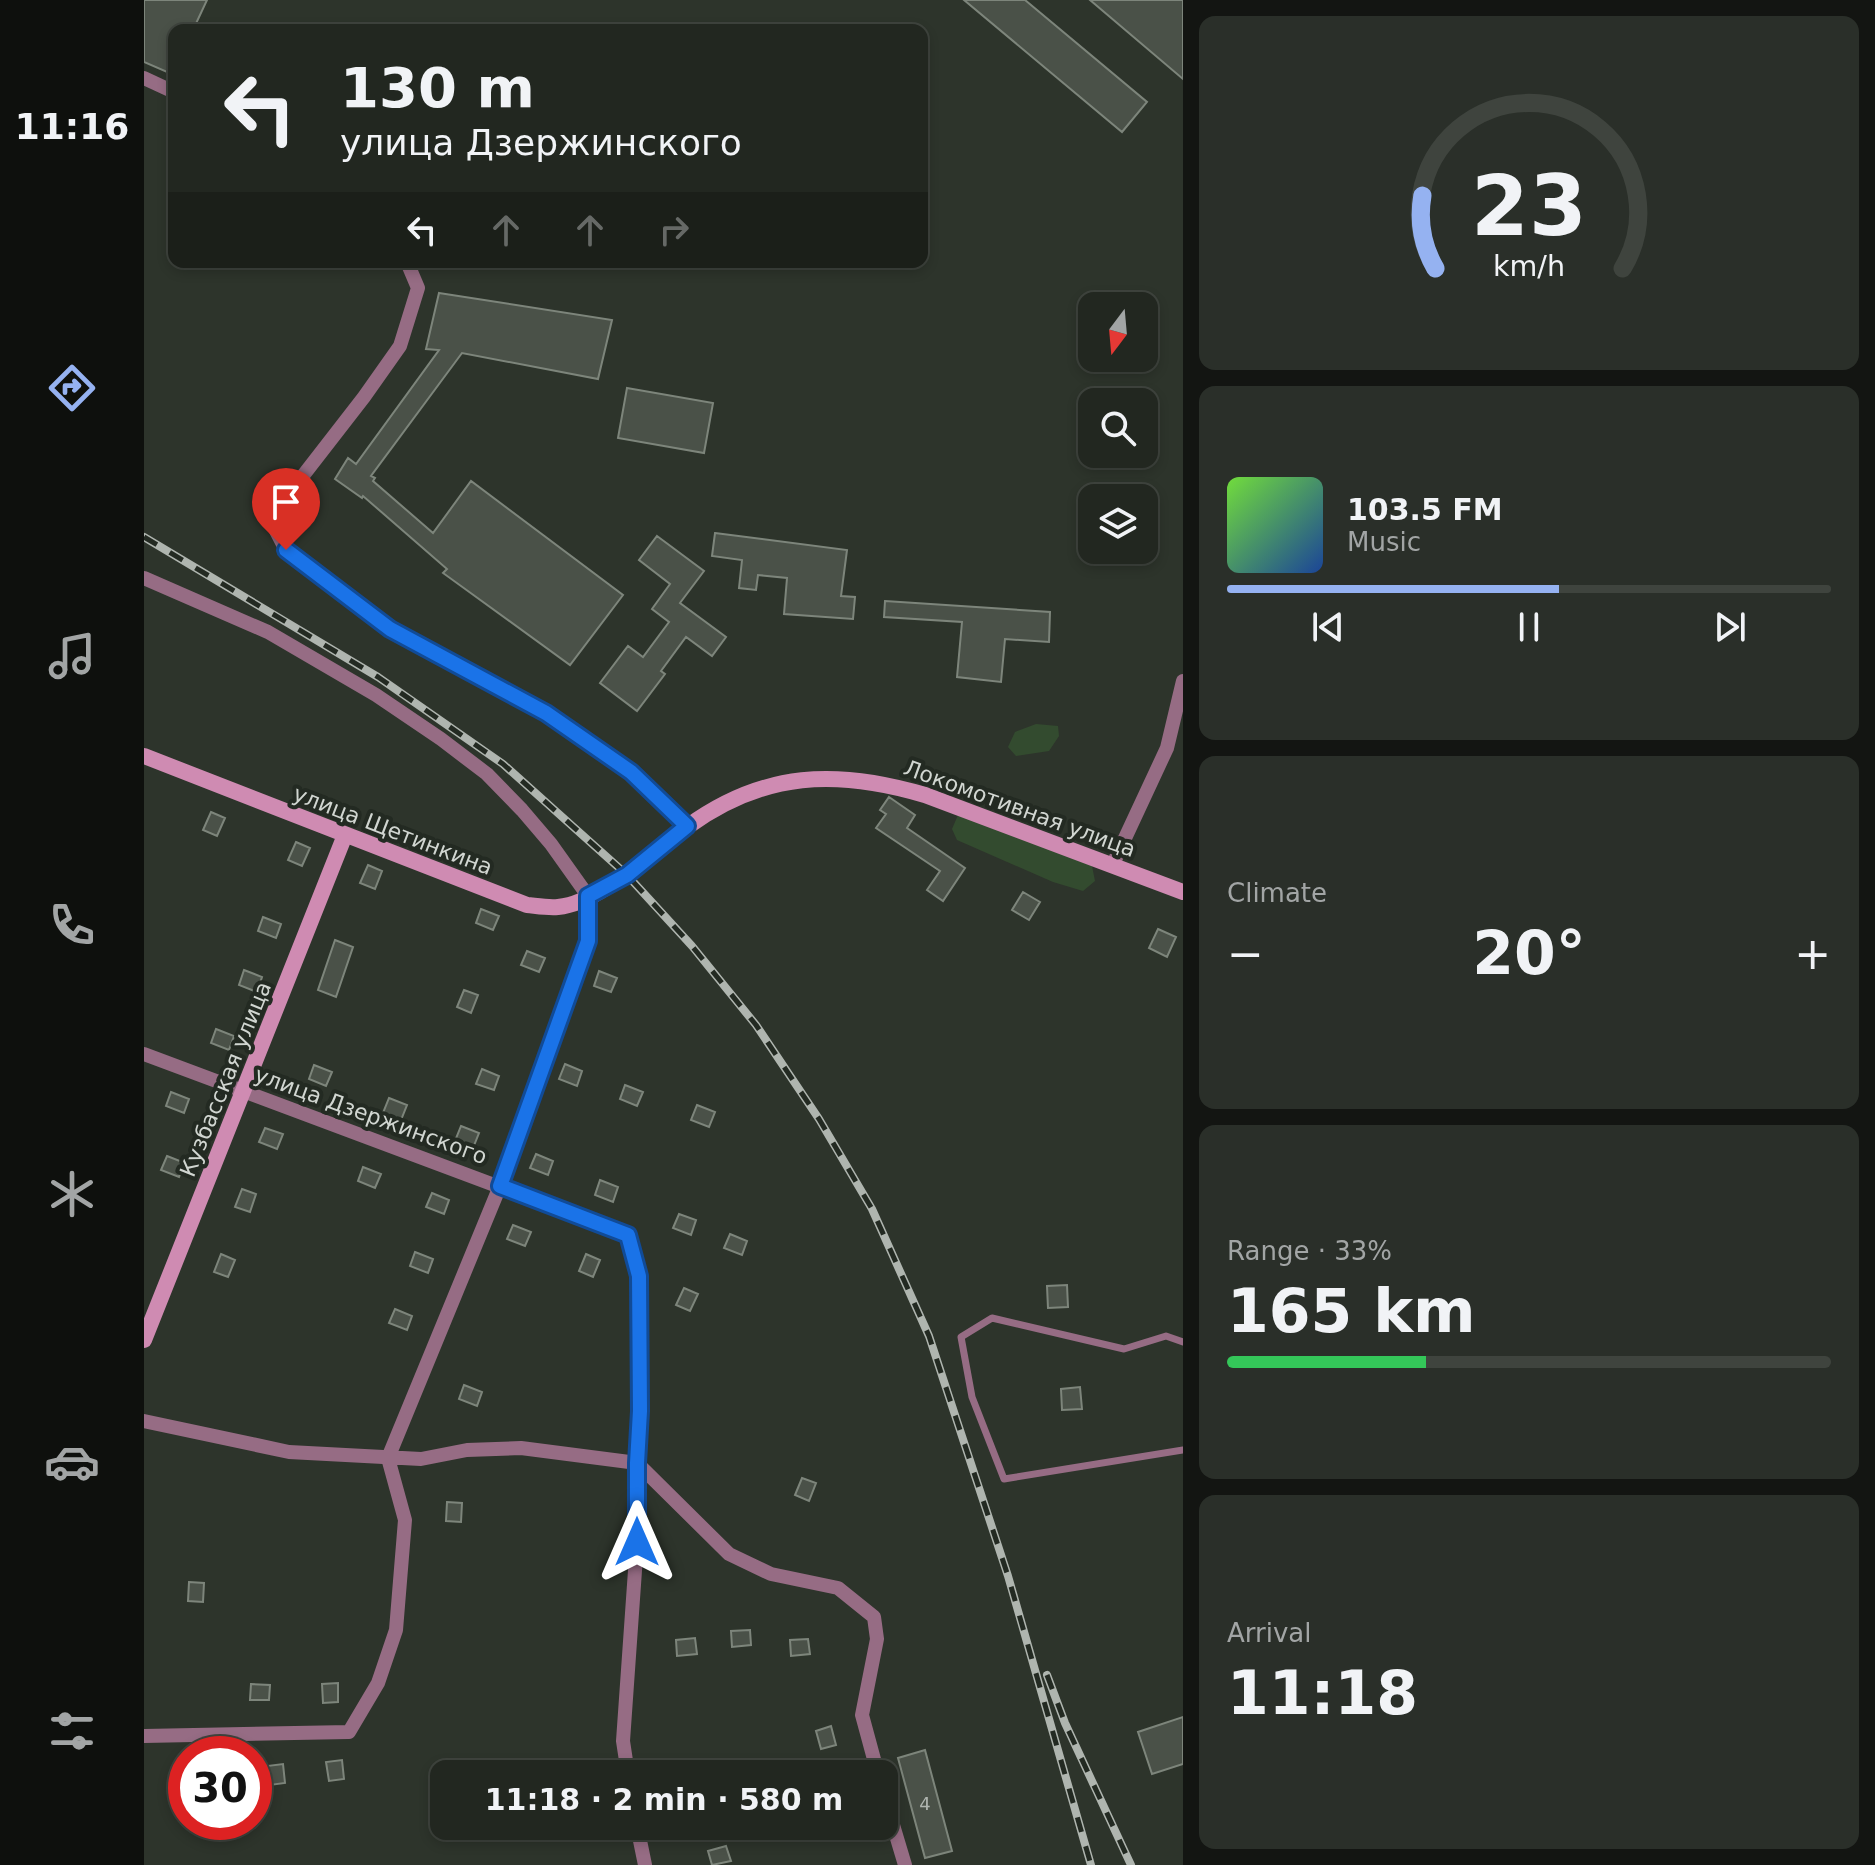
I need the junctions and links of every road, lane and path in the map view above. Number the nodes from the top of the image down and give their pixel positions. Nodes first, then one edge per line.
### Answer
1 (144, 78) edge
2 (168, 89) edge
3 (410, 268) edge
4 (144, 578) edge
5 (1183, 681) edge
6 (144, 756) edge
7 (687, 826) junction
8 (345, 835) junction
9 (1113, 864) junction
10 (627, 875) joint
11 (1183, 892) edge
12 (588, 896) junction
13 (144, 1054) edge
14 (244, 1091) junction
15 (500, 1186) junction
16 (144, 1340) edge
17 (1183, 1342) edge
18 (144, 1421) edge
19 (1183, 1450) edge
20 (388, 1458) junction
21 (637, 1463) junction
22 (144, 1736) edge
23 (626, 1760) edge
24 (874, 1760) edge
25 (640, 1840) edge
26 (898, 1840) edge
27 (645, 1865) edge
28 (905, 1865) edge

1 - 2 street
3 - 7 street
4 - 12 street
5 - 9 street
6 - 8 street, улица Щетинкина
7 - 9 street, Локомотивная улица
7 - 10 street, Локомотивная улица
8 - 12 street, улица Щетинкина
8 - 14 street, Кузбасская улица
9 - 11 street, Локомотивная улица
10 - 12 street, улица Щетинкина
12 - 15 street
13 - 14 street, улица Дзержинского
14 - 15 street, улица Дзержинского
14 - 16 street, Кузбасская улица
15 - 20 street
15 - 21 street, улица Дзержинского
17 - 19 lane
18 - 20 street
20 - 21 street
20 - 22 street
21 - 23 street
21 - 24 street
25 - 27 street
26 - 28 street

